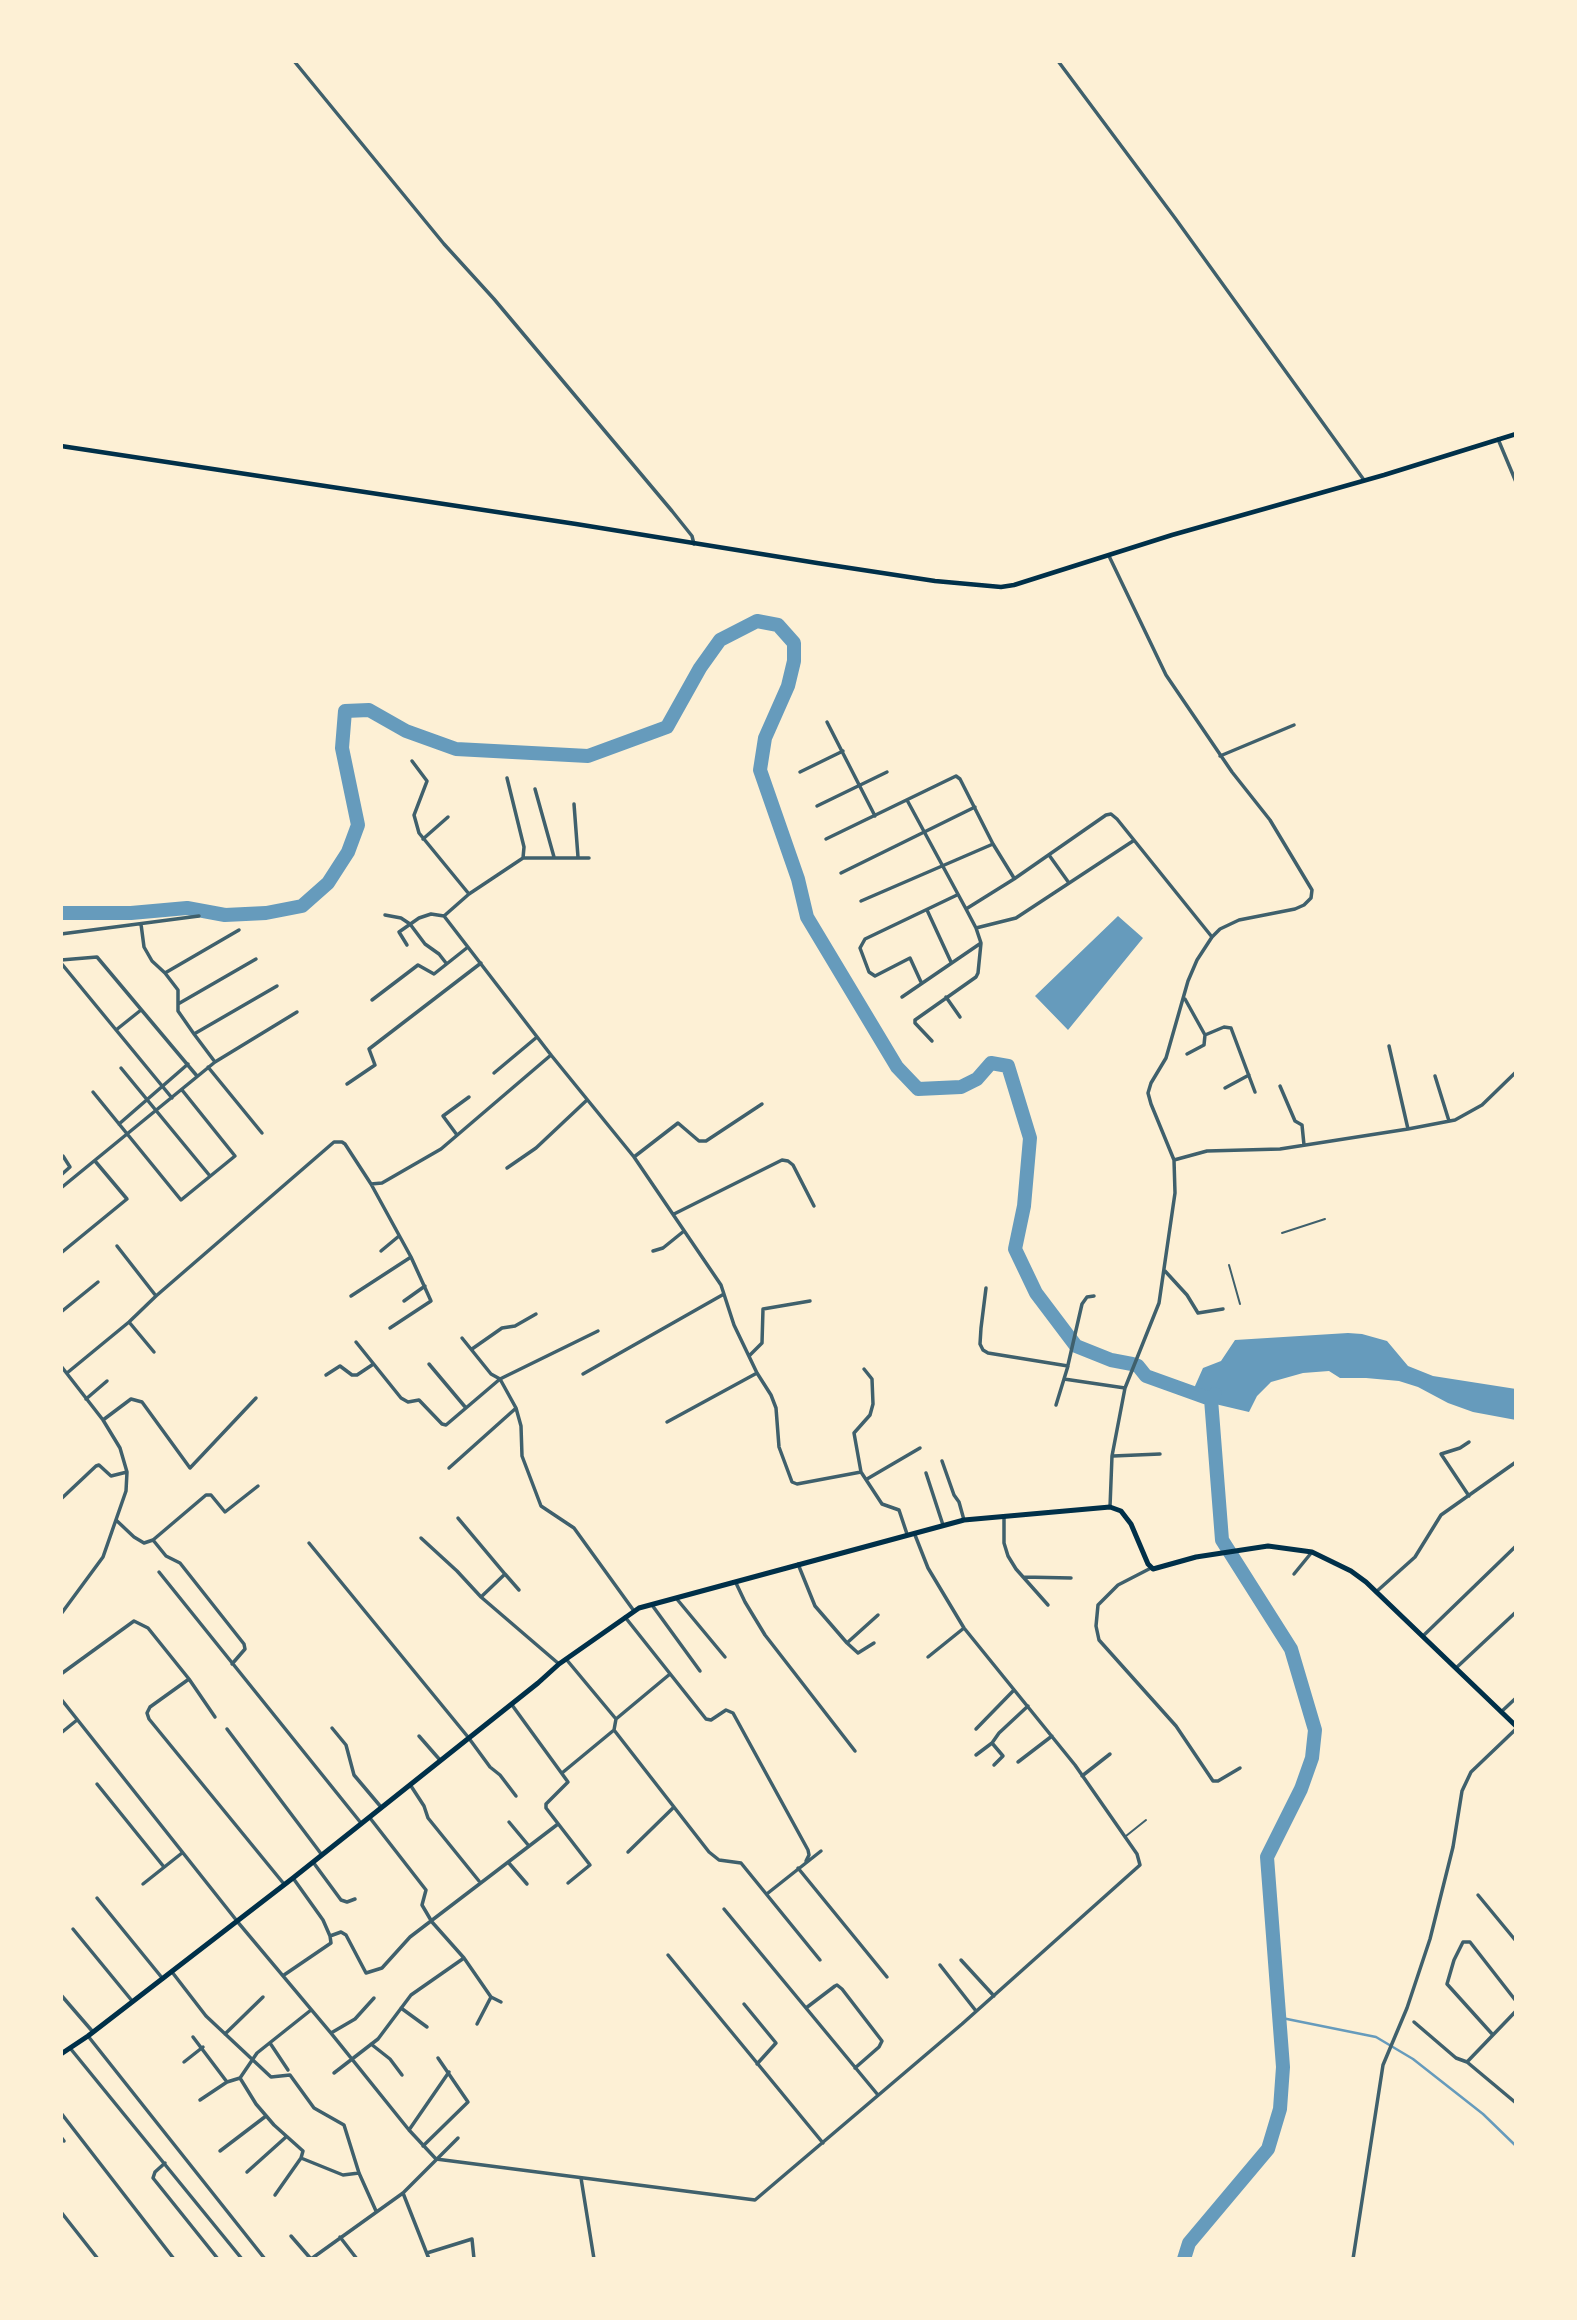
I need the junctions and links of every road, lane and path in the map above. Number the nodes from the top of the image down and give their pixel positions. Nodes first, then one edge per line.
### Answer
1 (294, 61) edge
2 (1058, 61) edge
3 (1516, 434) edge
4 (1498, 439) junction
5 (61, 446) edge
6 (1364, 480) junction
7 (1516, 482) edge
8 (695, 544) junction
9 (1109, 556) junction
10 (827, 722) dead end
11 (1294, 725) dead end
12 (843, 751) junction
13 (1220, 756) junction
14 (412, 761) dead end
15 (800, 772) dead end
16 (887, 772) dead end
17 (507, 778) dead end
18 (860, 785) junction
19 (535, 789) dead end
20 (907, 800) junction
21 (574, 804) dead end
22 (817, 806) dead end
23 (975, 807) junction
24 (875, 816) junction
25 (448, 817) dead end
26 (925, 833) junction
27 (423, 839) junction
28 (825, 839) dead end
29 (1133, 841) junction
30 (993, 844) junction
31 (1049, 855) junction
32 (554, 857) junction
33 (578, 857) junction
34 (523, 858) junction
35 (589, 858) dead end
36 (942, 865) junction
37 (841, 873) dead end
38 (1014, 879) junction
39 (1069, 883) junction
40 (469, 894) junction
41 (957, 895) junction
42 (861, 901) dead end
43 (966, 909) junction
44 (927, 910) junction
45 (385, 915) dead end
46 (199, 916) dead end
47 (444, 916) junction
48 (141, 923) junction
49 (410, 924) junction
50 (976, 928) junction
51 (239, 930) dead end
52 (61, 934) edge
53 (1212, 937) junction
54 (981, 943) junction
55 (407, 945) dead end
56 (468, 947) junction
57 (256, 959) dead end
58 (61, 962) edge
59 (951, 962) junction
60 (481, 963) junction
61 (446, 964) junction
62 (166, 974) junction
63 (921, 982) junction
64 (277, 986) dead end
65 (902, 997) dead end
66 (946, 997) junction
67 (1184, 997) junction
68 (372, 1000) dead end
69 (178, 1004) junction
70 (141, 1010) junction
71 (297, 1012) dead end
72 (960, 1017) dead end
73 (116, 1030) junction
74 (194, 1034) junction
75 (1205, 1035) junction
76 (537, 1037) junction
77 (932, 1041) dead end
78 (1390, 1046) dead end
79 (1187, 1054) dead end
80 (551, 1055) junction
81 (215, 1062) junction
82 (188, 1064) junction
83 (208, 1067) junction
84 (121, 1068) dead end
85 (1516, 1072) edge
86 (494, 1073) dead end
87 (1249, 1075) junction
88 (197, 1076) junction
89 (1435, 1076) dead end
90 (347, 1084) dead end
91 (163, 1086) junction
92 (1280, 1086) dead end
93 (1224, 1088) dead end
94 (181, 1090) junction
95 (93, 1092) dead end
96 (1255, 1093) dead end
97 (469, 1097) dead end
98 (173, 1098) junction
99 (147, 1099) junction
100 (587, 1100) junction
101 (762, 1104) dead end
102 (157, 1111) junction
103 (1449, 1121) junction
104 (119, 1124) junction
105 (1408, 1129) junction
106 (262, 1133) dead end
107 (128, 1135) junction
108 (457, 1135) junction
109 (1304, 1145) junction
110 (63, 1156) edge
111 (634, 1157) junction
112 (1174, 1160) junction
113 (95, 1161) junction
114 (507, 1168) dead end
115 (61, 1175) edge
116 (210, 1176) junction
117 (371, 1184) junction
118 (61, 1188) edge
119 (814, 1206) dead end
120 (674, 1214) junction
121 (1325, 1219) dead end
122 (684, 1231) junction
123 (1282, 1233) dead end
124 (399, 1236) junction
125 (117, 1246) dead end
126 (381, 1251) dead end
127 (653, 1251) dead end
128 (61, 1253) edge
129 (411, 1257) junction
130 (1229, 1265) dead end
131 (1165, 1271) junction
132 (98, 1282) dead end
133 (425, 1286) junction
134 (986, 1288) dead end
135 (724, 1294) junction
136 (156, 1296) junction
137 (351, 1296) dead end
138 (1094, 1296) dead end
139 (404, 1301) dead end
140 (810, 1301) dead end
141 (1240, 1304) dead end
142 (1223, 1309) dead end
143 (61, 1312) edge
144 (536, 1314) dead end
145 (129, 1322) junction
146 (390, 1328) dead end
147 (598, 1331) dead end
148 (462, 1338) dead end
149 (356, 1342) dead end
150 (472, 1349) junction
151 (154, 1352) dead end
152 (749, 1356) junction
153 (429, 1364) dead end
154 (372, 1365) junction
155 (61, 1366) edge
156 (1068, 1366) junction
157 (864, 1369) dead end
158 (67, 1373) junction
159 (757, 1373) junction
160 (583, 1374) dead end
161 (326, 1375) dead end
162 (500, 1378) junction
163 (1064, 1379) junction
164 (107, 1381) dead end
165 (1125, 1388) junction
166 (256, 1398) dead end
167 (86, 1399) junction
168 (1056, 1405) dead end
169 (467, 1408) junction
170 (516, 1408) junction
171 (103, 1420) junction
172 (667, 1422) dead end
173 (1469, 1442) dead end
174 (920, 1448) dead end
175 (1160, 1454) dead end
176 (1112, 1456) junction
177 (942, 1461) dead end
178 (1516, 1462) edge
179 (449, 1468) dead end
180 (127, 1472) junction
181 (861, 1472) junction
182 (926, 1473) dead end
183 (867, 1479) junction
184 (258, 1486) dead end
185 (1469, 1496) junction
186 (61, 1499) edge
187 (1110, 1507) junction
188 (1004, 1516) junction
189 (458, 1518) dead end
190 (116, 1520) junction
191 (964, 1520) junction
192 (943, 1525) junction
193 (911, 1536) junction
194 (421, 1538) dead end
195 (153, 1540) junction
196 (309, 1543) dead end
197 (1516, 1546) edge
198 (1312, 1552) junction
199 (798, 1564) junction
200 (1151, 1568) junction
201 (159, 1572) dead end
202 (505, 1574) junction
203 (1294, 1574) dead end
204 (1023, 1577) junction
205 (1071, 1578) dead end
206 (736, 1583) junction
207 (519, 1590) dead end
208 (1376, 1592) junction
209 (481, 1597) junction
210 (676, 1598) junction
211 (651, 1603) junction
212 (1048, 1605) dead end
213 (634, 1612) junction
214 (1516, 1612) edge
215 (61, 1614) edge
216 (878, 1615) dead end
217 (625, 1617) junction
218 (964, 1628) junction
219 (1423, 1636) junction
220 (847, 1643) junction
221 (874, 1643) dead end
222 (725, 1657) dead end
223 (928, 1657) dead end
224 (566, 1659) junction
225 (231, 1664) junction
226 (559, 1664) junction
227 (1455, 1669) junction
228 (700, 1671) dead end
229 (61, 1674) edge
230 (670, 1674) junction
231 (189, 1679) junction
232 (1014, 1690) junction
233 (1516, 1698) edge
234 (61, 1699) edge
235 (511, 1703) junction
236 (1028, 1706) junction
237 (1501, 1712) junction
238 (215, 1717) dead end
239 (616, 1719) junction
240 (77, 1720) junction
241 (332, 1728) dead end
242 (1516, 1728) edge
243 (227, 1729) dead end
244 (976, 1729) dead end
245 (614, 1730) junction
246 (61, 1733) edge
247 (419, 1736) dead end
248 (1052, 1736) junction
249 (468, 1737) junction
250 (992, 1743) junction
251 (855, 1751) dead end
252 (976, 1755) dead end
253 (1110, 1755) dead end
254 (440, 1760) junction
255 (1018, 1762) dead end
256 (993, 1765) dead end
257 (1240, 1768) dead end
258 (562, 1773) junction
259 (1082, 1776) junction
260 (97, 1784) dead end
261 (410, 1784) junction
262 (516, 1796) dead end
263 (381, 1807) junction
264 (674, 1807) junction
265 (369, 1816) junction
266 (1146, 1820) dead end
267 (361, 1822) junction
268 (509, 1822) dead end
269 (558, 1824) junction
270 (1125, 1836) junction
271 (529, 1846) junction
272 (821, 1851) dead end
273 (628, 1852) dead end
274 (181, 1853) junction
275 (323, 1854) junction
276 (806, 1861) junction
277 (313, 1862) junction
278 (508, 1862) junction
279 (164, 1867) junction
280 (798, 1868) junction
281 (293, 1878) junction
282 (479, 1882) junction
283 (568, 1883) dead end
284 (143, 1884) dead end
285 (284, 1884) junction
286 (527, 1884) dead end
287 (768, 1893) junction
288 (1478, 1895) dead end
289 (97, 1898) dead end
290 (355, 1899) dead end
291 (724, 1909) dead end
292 (237, 1921) junction
293 (432, 1922) junction
294 (73, 1929) dead end
295 (330, 1936) junction
296 (1516, 1941) edge
297 (668, 1955) dead end
298 (464, 1958) junction
299 (820, 1960) dead end
300 (961, 1960) dead end
301 (940, 1965) dead end
302 (172, 1972) junction
303 (283, 1976) junction
304 (887, 1977) dead end
305 (163, 1979) junction
306 (61, 1995) edge
307 (993, 1996) junction
308 (263, 1997) dead end
309 (491, 1997) junction
310 (374, 1998) dead end
311 (1516, 2001) edge
312 (133, 2002) junction
313 (501, 2002) dead end
314 (744, 2004) dead end
315 (401, 2008) junction
316 (806, 2008) junction
317 (311, 2010) junction
318 (976, 2011) junction
319 (1516, 2012) edge
320 (1414, 2022) dead end
321 (477, 2024) dead end
322 (427, 2027) dead end
323 (331, 2033) junction
324 (91, 2034) junction
325 (225, 2034) junction
326 (1493, 2035) junction
327 (192, 2037) dead end
328 (270, 2043) junction
329 (371, 2044) junction
330 (202, 2047) junction
331 (70, 2048) junction
332 (61, 2054) edge
333 (252, 2058) junction
334 (438, 2058) dead end
335 (350, 2059) junction
336 (184, 2062) dead end
337 (1467, 2062) junction
338 (757, 2064) junction
339 (855, 2068) junction
340 (288, 2070) dead end
341 (449, 2072) junction
342 (334, 2073) dead end
343 (402, 2075) dead end
344 (240, 2078) junction
345 (227, 2082) junction
346 (878, 2095) junction
347 (201, 2100) dead end
348 (1516, 2103) edge
349 (61, 2113) edge
350 (266, 2116) junction
351 (409, 2130) junction
352 (286, 2137) junction
353 (458, 2138) dead end
354 (823, 2143) junction
355 (423, 2146) junction
356 (220, 2151) dead end
357 (301, 2158) junction
358 (436, 2159) junction
359 (165, 2164) junction
360 (247, 2172) dead end
361 (359, 2173) junction
362 (581, 2178) junction
363 (403, 2193) junction
364 (275, 2195) dead end
365 (376, 2211) junction
366 (61, 2212) edge
367 (291, 2236) dead end
368 (340, 2237) junction
369 (427, 2253) junction
370 (98, 2259) edge
371 (174, 2259) edge
372 (218, 2259) edge
373 (242, 2259) edge
374 (265, 2259) edge
375 (357, 2259) edge
376 (429, 2259) edge
377 (474, 2259) edge
378 (594, 2259) edge
379 (1353, 2259) edge

1 - 8 street
2 - 6 street
3 - 4 main road
4 - 6 main road
4 - 7 street
5 - 8 main road
6 - 9 main road
8 - 9 main road
9 - 13 street
10 - 12 street
11 - 13 street
12 - 15 street
12 - 18 street
13 - 53 street
14 - 27 street
16 - 18 street
17 - 34 street
18 - 22 street
18 - 24 street
19 - 32 street
20 - 23 street
20 - 24 street
20 - 26 street
21 - 33 street
23 - 26 street
23 - 30 street
24 - 28 street
25 - 27 street
26 - 36 street
26 - 37 street
27 - 40 street
29 - 31 street
29 - 39 street
29 - 53 street
30 - 36 street
30 - 38 street
31 - 38 street
31 - 39 street
32 - 33 street
32 - 34 street
33 - 35 street
34 - 40 street
36 - 41 street
36 - 42 street
38 - 43 street
39 - 50 street
40 - 47 street
41 - 43 street
41 - 44 street
43 - 50 street
44 - 59 street
44 - 63 street
45 - 49 street
46 - 48 street
47 - 49 street
47 - 56 street
48 - 52 street
48 - 62 street
49 - 55 street
49 - 61 street
50 - 54 street
51 - 62 street
53 - 67 street
54 - 59 street
54 - 66 street
56 - 60 street
56 - 61 street
57 - 69 street
58 - 70 street
58 - 73 street
59 - 63 street
60 - 76 street
60 - 90 street
61 - 68 street
62 - 69 street
63 - 65 street
64 - 74 street
66 - 72 street
66 - 77 street
67 - 75 street
67 - 112 street
69 - 74 street
70 - 73 street
70 - 82 street
71 - 81 street
73 - 91 street
74 - 81 street
75 - 79 street
75 - 87 street
76 - 80 street
76 - 86 street
78 - 105 street
80 - 100 street
80 - 108 street
81 - 83 street
82 - 88 street
82 - 91 street
83 - 88 street
83 - 106 street
84 - 99 street
85 - 103 street
87 - 93 street
87 - 96 street
88 - 94 street
89 - 103 street
91 - 98 street
91 - 99 street
92 - 109 street
94 - 98 street
94 - 116 street
95 - 104 street
97 - 108 street
98 - 102 street
99 - 102 street
99 - 104 street
100 - 111 street
100 - 114 street
101 - 111 street
102 - 107 street
102 - 116 street
103 - 105 street
104 - 107 street
105 - 109 street
107 - 113 street
107 - 116 street
108 - 117 street
109 - 112 street
110 - 115 street
111 - 120 street
112 - 131 street
113 - 118 street
113 - 128 street
117 - 124 street
117 - 136 street
119 - 120 street
120 - 122 street
121 - 123 lane
122 - 127 street
122 - 135 street
124 - 126 street
124 - 129 street
125 - 136 street
129 - 133 street
129 - 137 street
130 - 141 lane
131 - 142 street
131 - 165 street
132 - 143 street
133 - 139 street
133 - 146 street
134 - 156 street
135 - 152 street
135 - 160 street
136 - 145 street
138 - 156 street
140 - 152 street
144 - 150 street
145 - 151 street
145 - 158 street
147 - 162 street
148 - 150 street
149 - 154 street
150 - 162 street
152 - 159 street
153 - 169 street
154 - 161 street
154 - 169 street
155 - 158 street
156 - 163 street
157 - 181 street
158 - 167 street
159 - 172 street
159 - 181 street
162 - 169 street
162 - 170 street
163 - 165 street
163 - 168 street
164 - 167 street
165 - 176 street
166 - 171 street
167 - 171 street
170 - 179 street
170 - 213 street
171 - 180 street
173 - 185 street
174 - 183 street
175 - 176 street
176 - 187 street
177 - 191 street
178 - 185 street
180 - 186 street
180 - 190 street
181 - 183 street
182 - 192 street
183 - 193 street
184 - 195 street
185 - 208 street
187 - 188 main road
187 - 200 main road
188 - 191 main road
188 - 204 street
189 - 202 street
190 - 195 street
190 - 215 street
191 - 192 main road
192 - 193 main road
193 - 199 main road
193 - 218 street
194 - 209 street
195 - 225 street
196 - 249 street
197 - 219 street
198 - 200 main road
198 - 203 street
198 - 208 main road
199 - 206 main road
199 - 220 street
200 - 257 street
201 - 225 street
202 - 207 street
202 - 209 street
204 - 205 street
204 - 212 street
206 - 210 main road
206 - 251 street
208 - 219 main road
209 - 226 street
210 - 211 main road
210 - 222 street
211 - 213 main road
211 - 228 street
213 - 217 main road
214 - 227 street
216 - 220 street
217 - 224 main road
217 - 230 street
218 - 223 street
218 - 232 street
219 - 227 main road
220 - 221 street
224 - 226 main road
224 - 239 street
225 - 267 street
226 - 235 main road
227 - 237 main road
229 - 231 street
230 - 239 street
230 - 276 street
231 - 238 street
231 - 285 street
232 - 236 street
232 - 244 street
233 - 237 street
234 - 240 street
235 - 249 main road
235 - 258 street
236 - 248 street
236 - 250 street
237 - 242 main road
239 - 245 street
240 - 246 street
240 - 274 street
241 - 263 street
242 - 379 street
243 - 275 street
245 - 258 street
245 - 264 street
247 - 254 street
248 - 255 street
248 - 259 street
249 - 254 main road
249 - 262 street
250 - 252 street
250 - 256 street
253 - 259 street
254 - 261 main road
258 - 269 street
259 - 270 street
260 - 279 street
261 - 263 main road
261 - 282 street
263 - 265 main road
264 - 273 street
264 - 287 street
265 - 267 main road
265 - 293 street
266 - 270 lane
267 - 275 main road
268 - 271 street
269 - 271 street
269 - 283 street
270 - 307 street
271 - 278 street
272 - 276 street
274 - 279 street
274 - 292 street
275 - 277 main road
276 - 280 street
277 - 281 main road
277 - 290 street
278 - 282 street
278 - 286 street
279 - 284 street
280 - 287 street
280 - 304 street
281 - 285 main road
281 - 295 street
282 - 293 street
285 - 292 main road
287 - 299 street
288 - 296 street
289 - 305 street
291 - 316 street
292 - 302 main road
292 - 303 street
293 - 295 street
293 - 298 street
294 - 312 street
295 - 303 street
297 - 338 street
298 - 309 street
298 - 315 street
300 - 307 street
301 - 318 street
302 - 305 main road
302 - 325 street
303 - 317 street
305 - 312 main road
306 - 324 street
307 - 318 street
308 - 325 street
309 - 313 street
309 - 321 street
310 - 323 street
311 - 326 street
312 - 324 main road
314 - 338 street
315 - 322 street
315 - 329 street
316 - 339 street
316 - 339 street
317 - 323 street
317 - 328 street
318 - 346 street
319 - 326 street
320 - 337 street
323 - 335 street
324 - 331 main road
324 - 374 street
325 - 333 street
326 - 337 street
327 - 330 street
328 - 333 street
328 - 340 street
329 - 335 street
329 - 343 street
330 - 336 street
330 - 345 street
331 - 332 main road
331 - 359 street
333 - 344 street
333 - 361 street
334 - 341 street
335 - 342 street
335 - 351 street
337 - 348 street
338 - 354 street
339 - 346 street
341 - 351 street
341 - 355 street
344 - 345 street
344 - 350 street
345 - 347 street
346 - 354 street
349 - 371 street
350 - 352 street
350 - 356 street
351 - 355 street
352 - 357 street
352 - 360 street
353 - 358 street
354 - 362 street
355 - 358 street
357 - 361 street
357 - 364 street
358 - 362 street
358 - 363 street
359 - 372 street
359 - 373 street
361 - 365 street
362 - 378 street
363 - 365 street
363 - 369 street
365 - 368 street
366 - 370 street
367 - 368 street
368 - 375 street
369 - 376 street
369 - 377 street

